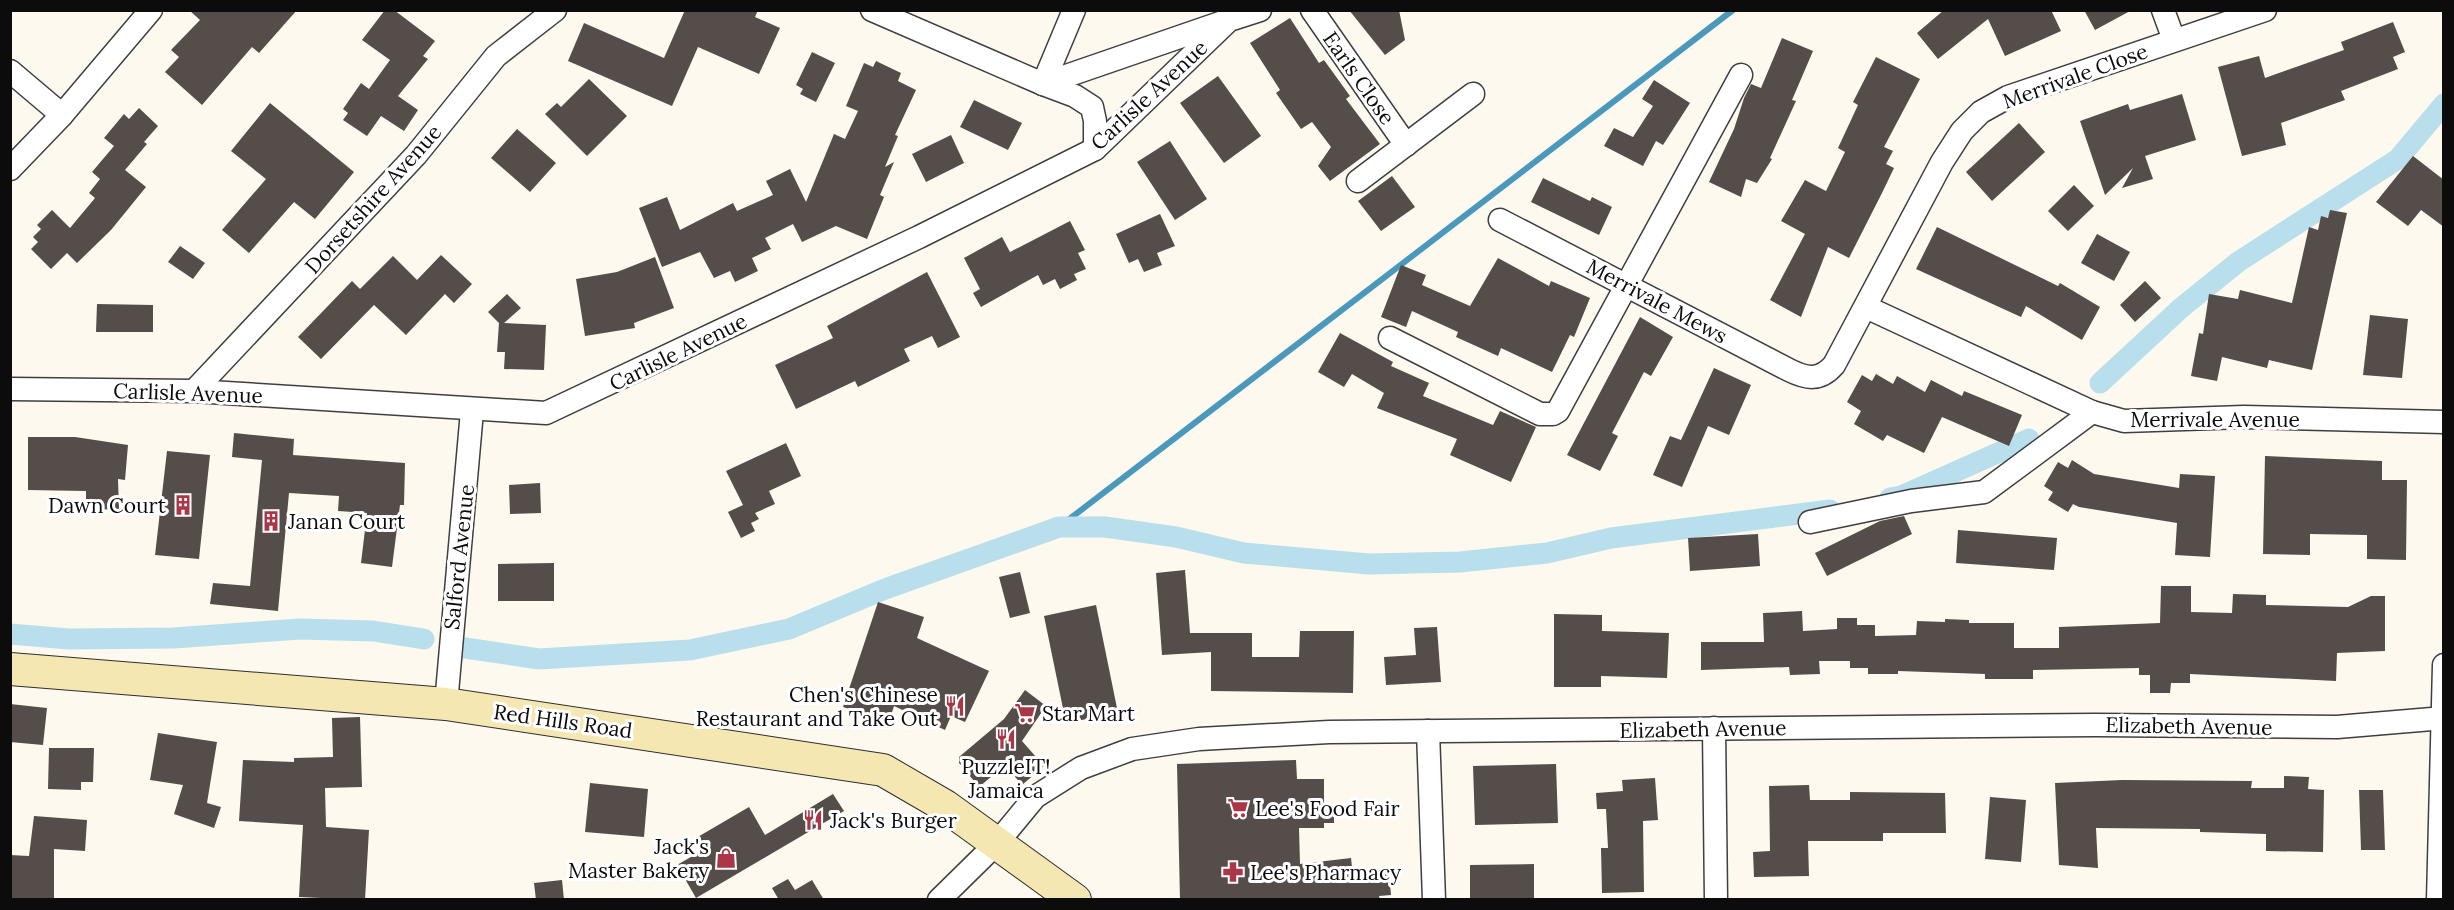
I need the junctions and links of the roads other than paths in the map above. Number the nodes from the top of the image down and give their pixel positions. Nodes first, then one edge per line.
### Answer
1 (151, 10) edge
2 (555, 10) edge
3 (872, 10) edge
4 (1074, 10) edge
5 (1260, 10) edge
6 (1312, 10) edge
7 (2163, 10) edge
8 (2265, 10) edge
9 (1229, 20) junction
10 (2174, 40) junction
11 (10, 71) edge
12 (1741, 75) dead end
13 (1042, 84) junction
14 (1473, 94) dead end
15 (63, 115) junction
16 (1406, 145) junction
17 (1095, 149) junction
18 (10, 169) edge
19 (1358, 181) dead end
20 (1500, 219) dead end
21 (1625, 285) junction
22 (1866, 307) junction
23 (1390, 339) dead end
24 (1816, 378) joint
25 (10, 389) edge
26 (194, 391) junction
27 (472, 411) junction
28 (2092, 412) junction
29 (2444, 422) edge
30 (1810, 522) dead end
31 (2444, 665) edge
32 (10, 669) edge
33 (446, 704) junction
34 (2442, 719) edge
35 (1714, 728) junction
36 (1428, 731) junction
37 (997, 843) junction
38 (939, 900) edge
39 (1075, 900) edge
40 (1434, 900) edge
41 (1716, 900) edge
42 (2438, 900) edge

1 - 15 street
2 - 26 street, Dorsetshire Avenue
3 - 13 street
4 - 13 street
5 - 9 street, Carlisle Avenue
6 - 16 street, Earls Close
7 - 10 street
8 - 10 street, Merrivale Close
9 - 13 street
9 - 17 street, Carlisle Avenue
10 - 22 street, Merrivale Close
11 - 15 street
12 - 21 street
13 - 17 street
14 - 16 street
15 - 18 street
16 - 19 street
17 - 27 street, Carlisle Avenue
20 - 21 street, Merrivale Mews
21 - 23 street
21 - 24 street, Merrivale Mews
22 - 24 street, Merrivale Close
22 - 28 street, Merrivale Avenue
25 - 26 street, Carlisle Avenue
26 - 27 street, Carlisle Avenue
27 - 33 street, Salford Avenue
28 - 29 street, Merrivale Avenue
28 - 30 street
31 - 34 street
32 - 33 main road, Red Hills Road
33 - 37 main road, Red Hills Road
34 - 35 street, Elizabeth Avenue
34 - 42 street
35 - 36 street, Elizabeth Avenue
35 - 41 street
36 - 37 street, Elizabeth Avenue
36 - 40 street
37 - 38 street, Elizabeth Avenue
37 - 39 main road, Red Hills Road

